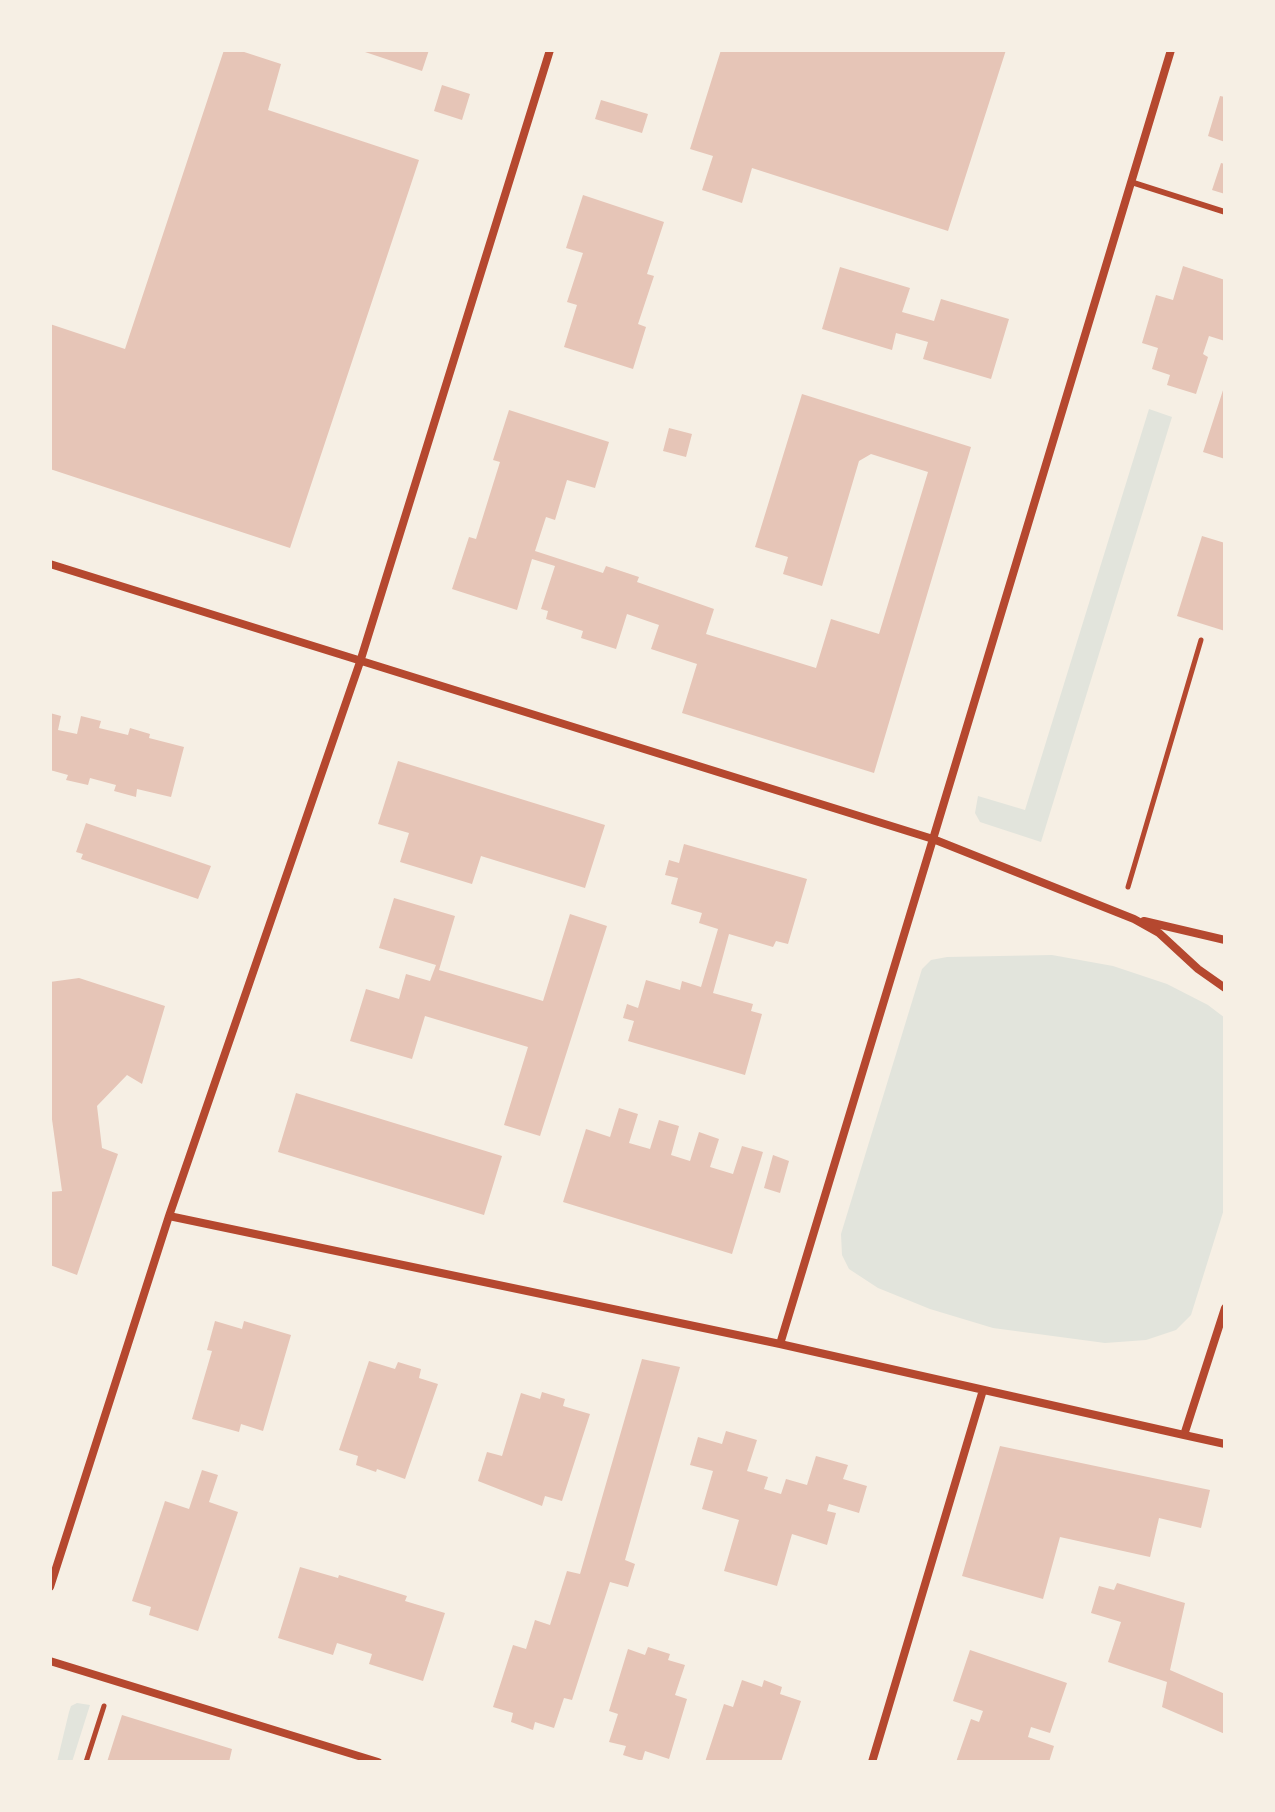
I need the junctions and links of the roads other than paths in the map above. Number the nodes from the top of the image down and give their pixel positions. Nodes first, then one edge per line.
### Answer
1 (550, 50) edge
2 (1171, 50) edge
3 (1131, 182) junction
4 (1225, 212) edge
5 (50, 564) edge
6 (360, 662) junction
7 (933, 839) junction
8 (1134, 919) junction
9 (1225, 940) edge
10 (1225, 988) edge
11 (169, 1216) junction
12 (1225, 1308) edge
13 (780, 1344) junction
14 (983, 1390) junction
15 (1184, 1435) junction
16 (1225, 1444) edge
17 (50, 1587) edge
18 (50, 1661) edge
19 (378, 1762) edge
20 (872, 1762) edge

1 - 6 street
2 - 3 street
3 - 4 lane
3 - 7 street
5 - 6 street
6 - 7 street
6 - 11 street
7 - 8 street
7 - 13 street
8 - 9 street
8 - 10 street
11 - 13 street
11 - 17 street
12 - 15 street
13 - 14 street
14 - 15 street
14 - 20 street
15 - 16 street
18 - 19 street

